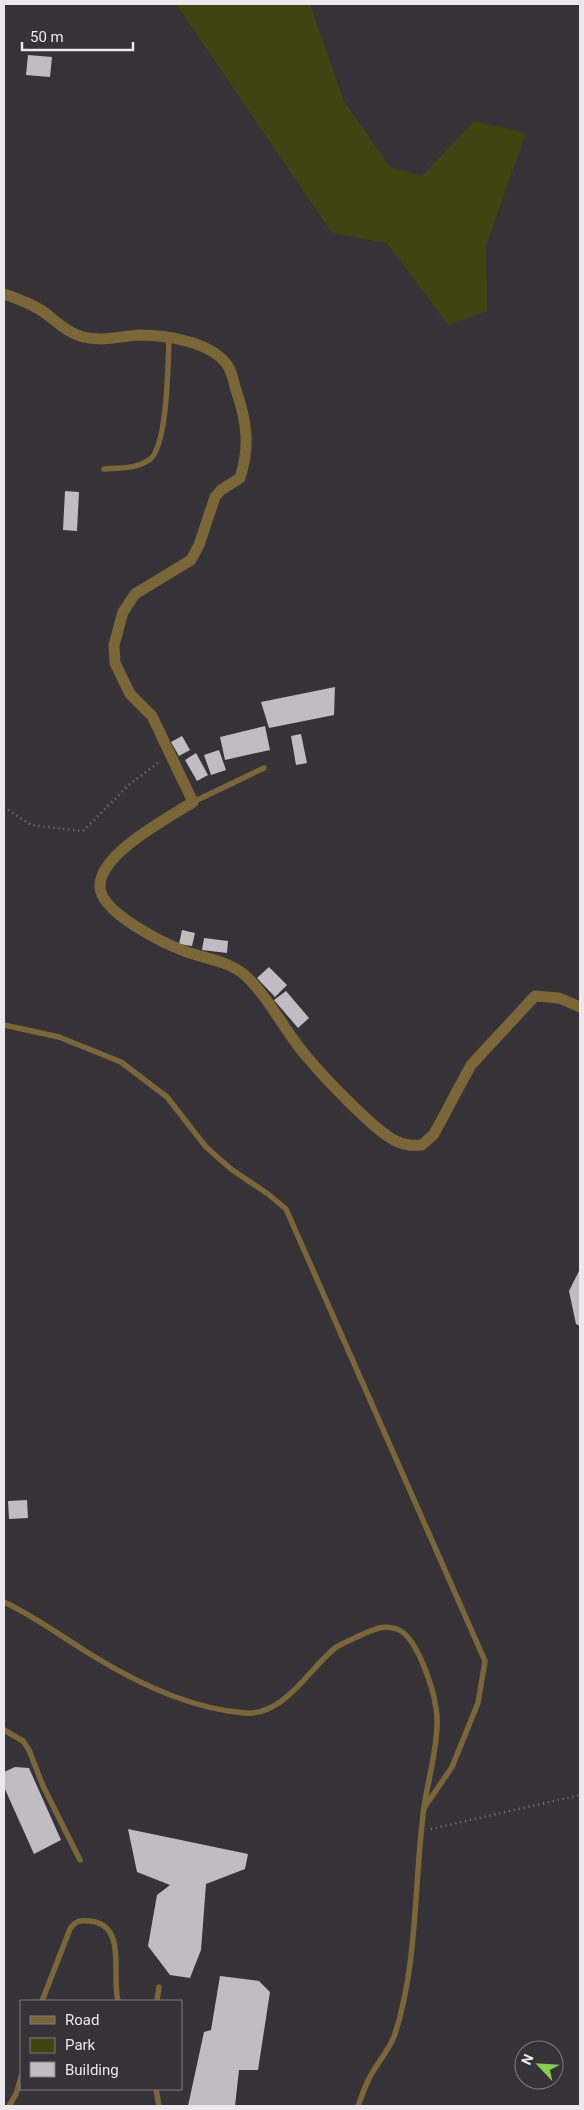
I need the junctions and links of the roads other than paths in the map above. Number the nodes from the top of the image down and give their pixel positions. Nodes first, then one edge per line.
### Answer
1 (4, 294) edge
2 (169, 337) junction
3 (104, 469) dead end
4 (264, 768) dead end
5 (193, 802) junction
6 (580, 1007) edge
7 (4, 1025) edge
8 (4, 1602) edge
9 (4, 1730) edge
10 (424, 1808) junction
11 (80, 1860) dead end
12 (159, 1986) dead end
13 (42, 2000) edge
14 (118, 2000) edge
15 (156, 2000) edge
16 (20, 2080) edge
17 (156, 2090) edge
18 (9, 2106) edge
19 (159, 2106) edge
20 (358, 2106) edge

1 - 2 street
2 - 3 lane
2 - 5 street
4 - 5 lane
5 - 6 street
7 - 10 lane
8 - 10 lane
9 - 11 lane
10 - 20 lane
12 - 15 lane
13 - 14 lane
16 - 18 lane
17 - 19 lane

